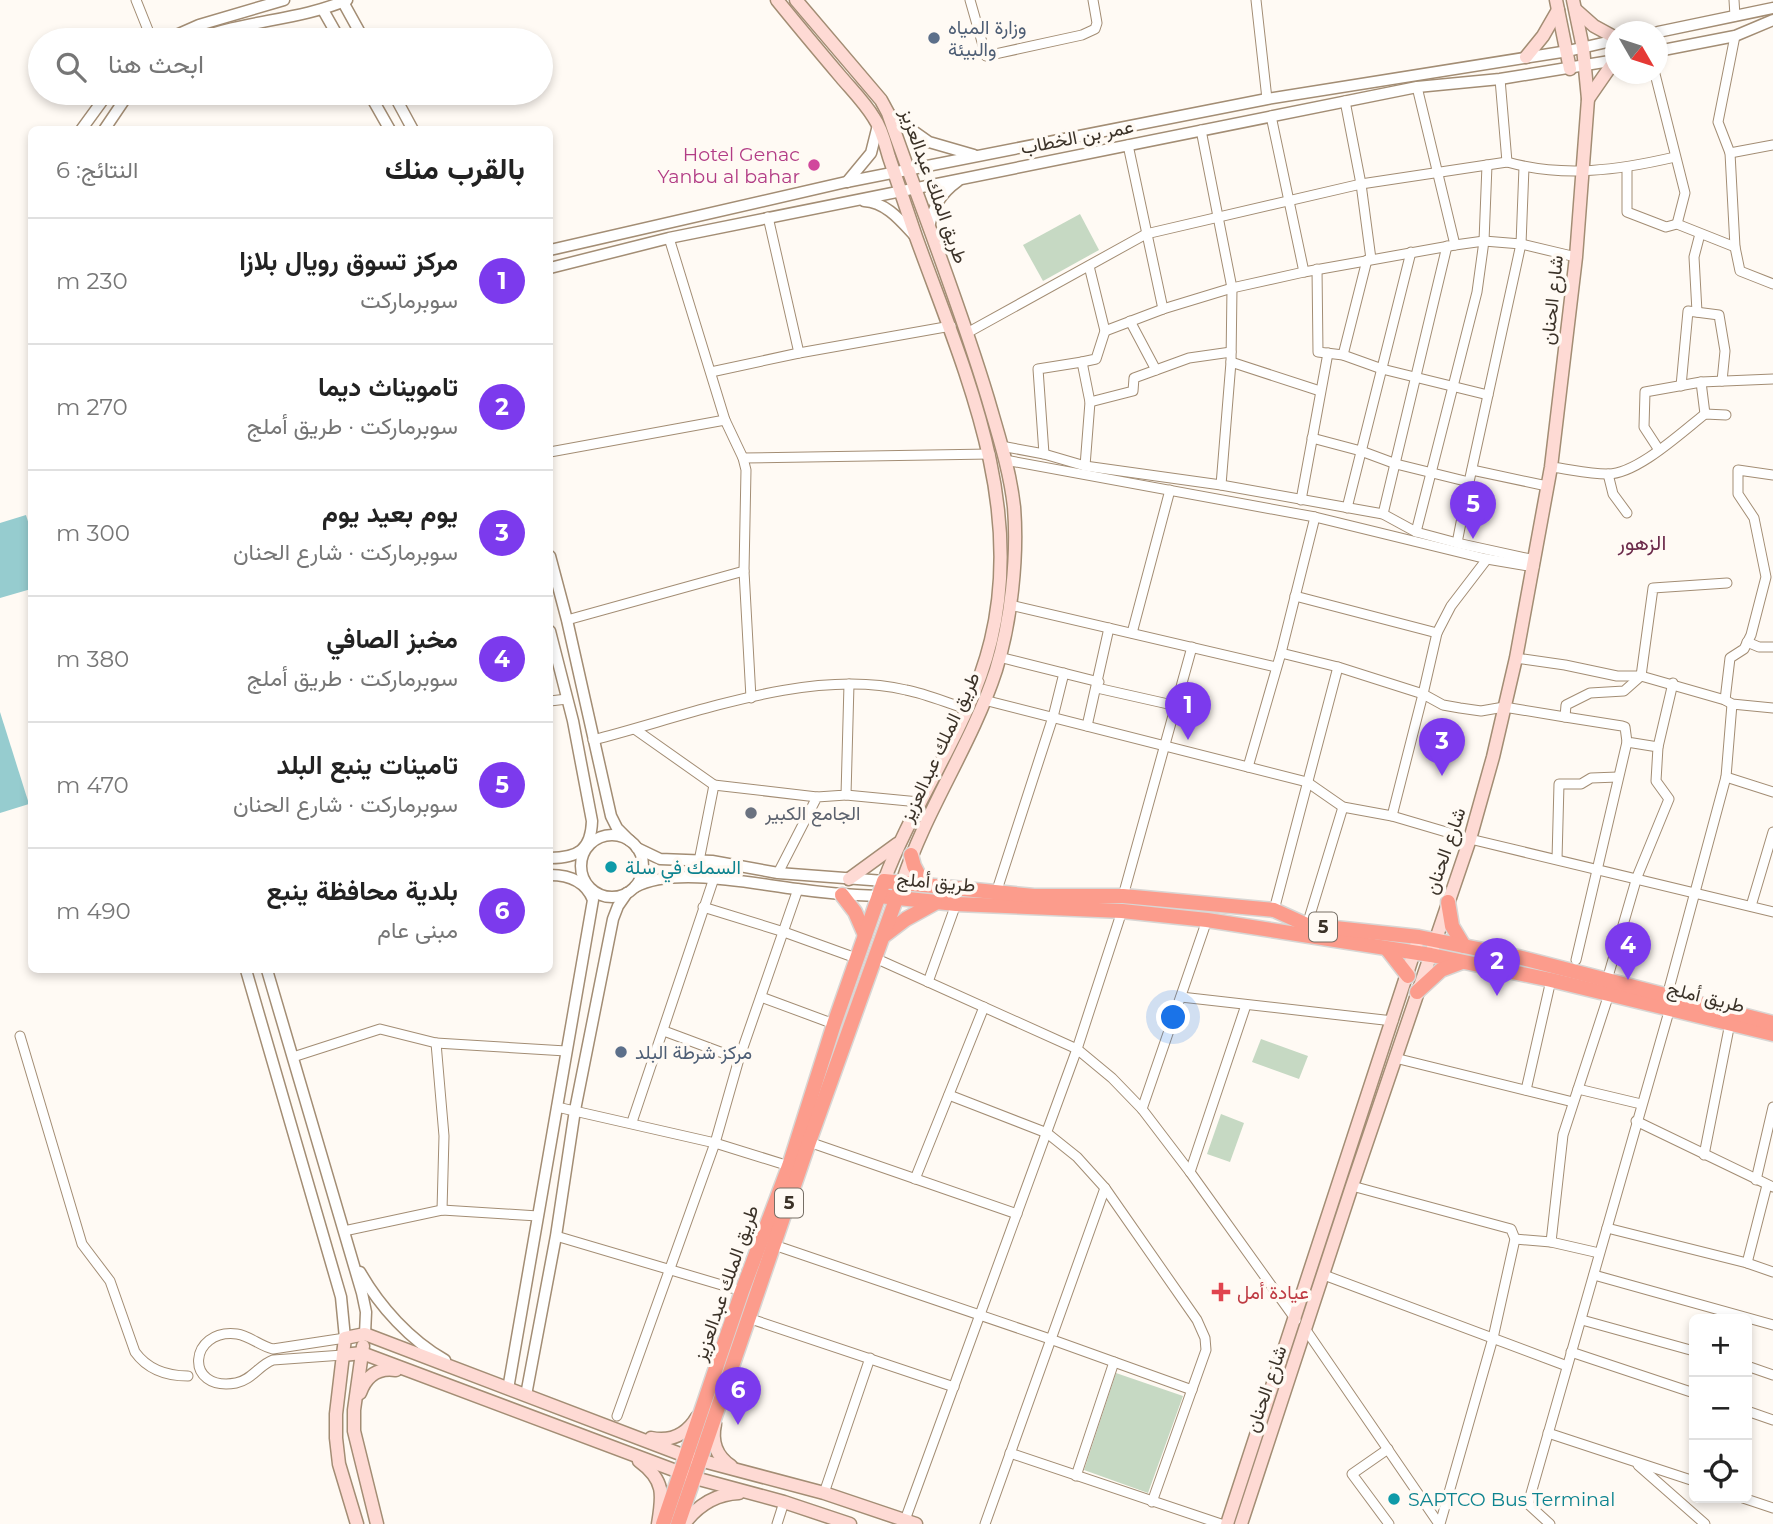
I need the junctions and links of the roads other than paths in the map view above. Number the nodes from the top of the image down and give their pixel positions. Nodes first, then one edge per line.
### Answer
1 (136, 0) edge
2 (284, 0) edge
3 (776, 0) edge
4 (796, 0) edge
5 (970, 0) edge
6 (1093, 0) edge
7 (1256, 0) edge
8 (1734, 0) edge
9 (345, 1) edge
10 (1557, 5) edge
11 (1574, 5) edge
12 (1773, 8) edge
13 (323, 10) junction
14 (1735, 16) junction
15 (1773, 20) edge
16 (147, 28) edge
17 (192, 28) edge
18 (235, 28) edge
19 (333, 28) edge
20 (358, 28) edge
21 (1668, 30) edge
22 (1605, 33) edge
23 (1735, 36) junction
24 (1605, 42) edge
25 (1583, 48) junction
26 (1668, 49) edge
27 (1568, 51) junction
28 (1526, 57) junction
29 (1605, 62) edge
30 (1585, 66) junction
31 (1570, 69) junction
32 (1605, 74) edge
33 (1500, 79) junction
34 (1657, 84) edge
35 (1418, 87) junction
36 (1268, 99) junction
37 (1588, 99) junction
38 (1345, 102) junction
39 (99, 105) edge
40 (121, 105) edge
41 (376, 105) edge
42 (400, 105) edge
43 (888, 113) junction
44 (1271, 116) junction
45 (878, 125) junction
46 (84, 126) edge
47 (107, 126) edge
48 (388, 126) edge
49 (412, 126) edge
50 (1201, 130) junction
51 (1128, 145) junction
52 (1773, 145) edge
53 (1730, 153) junction
54 (980, 156) junction
55 (1675, 157) junction
56 (1507, 162) junction
57 (1487, 165) junction
58 (1524, 167) junction
59 (1627, 168) junction
60 (908, 170) junction
61 (1582, 172) junction
62 (894, 173) junction
63 (1437, 173) junction
64 (962, 178) junction
65 (846, 183) junction
66 (1361, 184) junction
67 (914, 188) junction
68 (900, 191) junction
69 (854, 200) junction
70 (1288, 201) junction
71 (768, 217) junction
72 (1218, 218) junction
73 (1678, 224) junction
74 (929, 231) junction
75 (1146, 234) junction
76 (1700, 234) junction
77 (669, 238) junction
78 (916, 238) junction
79 (1484, 242) junction
80 (1521, 244) junction
81 (1451, 246) junction
82 (1735, 247) junction
83 (553, 249) edge
84 (1411, 253) junction
85 (1576, 257) junction
86 (1369, 260) junction
87 (1089, 266) junction
88 (553, 267) edge
89 (1317, 270) junction
90 (1304, 272) junction
91 (1773, 284) edge
92 (1232, 288) junction
93 (1163, 309) junction
94 (1698, 312) junction
95 (1130, 321) junction
96 (951, 327) junction
97 (1105, 331) junction
98 (967, 333) junction
99 (799, 353) junction
100 (1328, 353) junction
101 (1343, 355) junction
102 (1231, 357) junction
103 (1082, 362) junction
104 (1382, 369) junction
105 (1156, 370) junction
106 (711, 372) junction
107 (1416, 378) junction
108 (1773, 379) edge
109 (1701, 382) junction
110 (1722, 382) junction
111 (1681, 386) junction
112 (1453, 387) junction
113 (1321, 391) junction
114 (1488, 395) junction
115 (1090, 402) junction
116 (1705, 414) junction
117 (1726, 415) dead end
118 (725, 420) junction
119 (1312, 439) junction
120 (1001, 446) junction
121 (1659, 450) junction
122 (553, 451) edge
123 (1361, 451) junction
124 (990, 454) junction
125 (1044, 454) junction
126 (743, 458) junction
127 (1005, 460) junction
128 (1396, 464) junction
129 (1085, 466) junction
130 (1551, 467) junction
131 (1472, 470) junction
132 (1430, 473) junction
133 (1608, 474) junction
134 (1773, 475) edge
135 (1469, 482) junction
136 (1222, 485) junction
137 (1547, 486) junction
138 (1170, 490) junction
139 (1301, 499) junction
140 (1347, 508) junction
141 (1627, 513) dead end
142 (1383, 514) junction
143 (1315, 517) junction
144 (1416, 532) junction
145 (1457, 543) junction
146 (1487, 559) junction
147 (1534, 563) junction
148 (553, 567) edge
149 (744, 571) junction
150 (1770, 573) edge
151 (1727, 583) dead end
152 (1295, 596) junction
153 (1010, 605) junction
154 (567, 620) junction
155 (1109, 628) junction
156 (1132, 633) junction
157 (1437, 633) junction
158 (1747, 642) junction
159 (553, 643) edge
160 (1192, 646) junction
161 (1773, 647) edge
162 (1281, 653) junction
163 (999, 657) junction
164 (1516, 658) junction
165 (1276, 667) junction
166 (1338, 667) junction
167 (1064, 673) junction
168 (1641, 676) junction
169 (849, 684) junction
170 (1673, 684) junction
171 (1098, 685) junction
172 (1423, 694) junction
173 (751, 698) junction
174 (567, 699) junction
175 (984, 700) junction
176 (553, 701) edge
177 (1728, 702) junction
178 (1177, 706) junction
179 (1504, 707) junction
180 (1773, 708) edge
181 (967, 709) junction
182 (1053, 717) junction
183 (1565, 717) junction
184 (1087, 726) junction
185 (636, 730) junction
186 (593, 740) junction
187 (1626, 742) junction
188 (1166, 746) junction
189 (1658, 747) junction
190 (1248, 767) junction
191 (1726, 776) junction
192 (1618, 777) junction
193 (1307, 782) junction
194 (714, 785) junction
195 (1773, 792) edge
196 (846, 795) junction
197 (817, 797) junction
198 (919, 802) junction
199 (1343, 807) junction
200 (1392, 816) junction
201 (1773, 832) edge
202 (1470, 839) junction
203 (634, 844) junction
204 (898, 844) junction
205 (586, 848) junction
206 (911, 855) junction
207 (553, 858) edge
208 (1557, 859) junction
209 (699, 861) junction
210 (1598, 868) junction
211 (778, 873) junction
212 (553, 876) edge
213 (1637, 877) junction
214 (714, 878) junction
215 (849, 878) junction
216 (884, 881) junction
217 (902, 883) junction
218 (924, 885) junction
219 (587, 886) junction
220 (798, 889) junction
221 (631, 890) junction
222 (1695, 892) junction
223 (996, 893) junction
224 (842, 895) junction
225 (879, 896) junction
226 (1123, 896) junction
227 (896, 898) junction
228 (936, 902) junction
229 (1448, 902) junction
230 (956, 904) junction
231 (1751, 906) junction
232 (703, 907) junction
233 (1274, 910) junction
234 (1122, 911) junction
235 (1773, 912) edge
236 (1207, 920) junction
237 (1307, 925) junction
238 (784, 932) junction
239 (865, 935) junction
240 (884, 936) junction
241 (1419, 937) junction
242 (1435, 940) junction
243 (1464, 946) junction
244 (1387, 949) junction
245 (1415, 952) junction
246 (1431, 955) junction
247 (856, 957) junction
248 (875, 958) junction
249 (1576, 960) dead end
250 (1463, 962) junction
251 (247, 973) edge
252 (268, 973) edge
253 (1408, 975) junction
254 (1551, 981) junction
255 (928, 982) junction
256 (1608, 987) junction
257 (1418, 992) junction
258 (1181, 997) junction
259 (761, 998) junction
260 (1668, 1002) junction
261 (1246, 1004) junction
262 (984, 1007) junction
263 (1393, 1021) junction
264 (1730, 1023) junction
265 (1773, 1023) edge
266 (834, 1024) junction
267 (664, 1031) junction
268 (1773, 1034) edge
269 (20, 1035) dead end
270 (436, 1043) junction
271 (1077, 1049) junction
272 (566, 1051) junction
273 (293, 1057) junction
274 (1395, 1058) junction
275 (739, 1059) junction
276 (1578, 1089) junction
277 (1526, 1090) junction
278 (949, 1096) junction
279 (1573, 1102) junction
280 (1641, 1104) junction
281 (557, 1107) junction
282 (1773, 1107) edge
283 (575, 1110) junction
284 (1142, 1110) junction
285 (1636, 1121) junction
286 (632, 1122) junction
287 (1046, 1133) junction
288 (809, 1142) junction
289 (715, 1143) junction
290 (1704, 1156) junction
291 (789, 1166) junction
292 (1190, 1172) junction
293 (915, 1179) junction
294 (1756, 1180) junction
295 (1352, 1186) junction
296 (1770, 1186) edge
297 (1105, 1188) junction
298 (442, 1210) junction
299 (1017, 1214) junction
300 (538, 1216) junction
301 (1606, 1228) junction
302 (344, 1231) junction
303 (556, 1236) junction
304 (1515, 1239) junction
305 (1551, 1242) junction
306 (774, 1245) junction
307 (350, 1252) junction
308 (1600, 1253) junction
309 (1747, 1263) junction
310 (671, 1269) junction
311 (1773, 1272) edge
312 (1594, 1275) junction
313 (1324, 1276) junction
314 (742, 1291) junction
315 (980, 1314) junction
316 (748, 1318) junction
317 (1296, 1320) junction
318 (1582, 1320) junction
319 (1773, 1325) edge
320 (1306, 1330) junction
321 (365, 1334) junction
322 (345, 1338) junction
323 (1493, 1338) junction
324 (1050, 1339) junction
325 (1689, 1350) edge
326 (1572, 1352) junction
327 (362, 1353) junction
328 (343, 1355) junction
329 (870, 1358) junction
330 (198, 1360) junction
331 (1114, 1362) junction
332 (1567, 1366) junction
333 (1752, 1368) edge
334 (469, 1374) junction
335 (1773, 1375) edge
336 (188, 1376) junction
337 (427, 1377) junction
338 (207, 1379) junction
339 (954, 1387) junction
340 (508, 1389) junction
341 (1192, 1391) junction
342 (1689, 1391) edge
343 (526, 1395) junction
344 (712, 1405) junction
345 (354, 1410) junction
346 (1752, 1413) edge
347 (617, 1416) dead end
348 (1773, 1420) edge
349 (1548, 1433) junction
350 (631, 1435) junction
351 (1388, 1449) junction
352 (624, 1451) junction
353 (1010, 1453) junction
354 (694, 1459) junction
355 (1634, 1461) junction
356 (744, 1472) junction
357 (689, 1475) junction
358 (1076, 1476) junction
359 (1689, 1479) edge
360 (748, 1493) junction
361 (824, 1493) junction
362 (1752, 1501) edge
363 (783, 1502) junction
364 (1152, 1502) junction
365 (1773, 1508) edge
366 (911, 1522) edge
367 (357, 1524) edge
368 (377, 1524) edge
369 (661, 1524) edge
370 (678, 1524) edge
371 (684, 1524) edge
372 (777, 1524) edge
373 (850, 1524) edge
374 (985, 1524) edge
375 (1221, 1524) edge
376 (1227, 1524) edge
377 (1241, 1524) edge
378 (1389, 1524) edge
379 (1439, 1524) edge
380 (1550, 1524) edge
381 (1705, 1524) edge

1 - 16 street
2 - 17 street
3 - 45 main road, طريق الملك عبدالعزيز
4 - 43 main road, طريق الملك عبدالعزيز
5 - 6 street
7 - 36 street
8 - 14 street
9 - 13 street
9 - 20 street
10 - 27 main road
10 - 28 main road
11 - 22 main road
11 - 25 main road, شارع الحنان
12 - 14 street
13 - 18 street
13 - 19 street
14 - 21 street
15 - 23 street
23 - 26 street
23 - 53 street
24 - 25 street, عمر بن الخطاب
25 - 27 street, عمر بن الخطاب
25 - 30 main road, شارع الحنان
27 - 28 street, عمر بن الخطاب
27 - 31 main road
28 - 36 street, عمر بن الخطاب
29 - 30 street, عمر بن الخطاب
30 - 31 street, عمر بن الخطاب
30 - 37 main road, شارع الحنان
31 - 33 street, عمر بن الخطاب
32 - 37 main road
33 - 35 street, عمر بن الخطاب
33 - 56 street
34 - 55 street
35 - 38 street, عمر بن الخطاب
35 - 63 street
36 - 54 street, عمر بن الخطاب
37 - 61 main road, شارع الحنان
38 - 44 street, عمر بن الخطاب
38 - 66 street
39 - 46 street
40 - 47 street
41 - 48 street
42 - 49 street
43 - 54 street
43 - 60 main road, طريق الملك عبدالعزيز
44 - 50 street, عمر بن الخطاب
44 - 70 street
45 - 62 main road, طريق الملك عبدالعزيز
45 - 65 street
50 - 51 street, عمر بن الخطاب
50 - 72 street
51 - 64 street, عمر بن الخطاب
51 - 75 street
52 - 53 street
53 - 82 street
54 - 60 street, عمر بن الخطاب
55 - 59 street
55 - 73 street
56 - 57 street
56 - 58 street
57 - 63 street
57 - 79 street
58 - 61 street
58 - 80 street
59 - 61 street
59 - 73 street
60 - 62 street, عمر بن الخطاب
60 - 67 main road, طريق الملك عبدالعزيز
61 - 85 main road, شارع الحنان
62 - 65 street, عمر بن الخطاب
62 - 68 main road, طريق الملك عبدالعزيز
63 - 66 street
63 - 81 street
64 - 67 street, عمر بن الخطاب
64 - 74 street
65 - 83 street, عمر بن الخطاب
66 - 70 street
66 - 86 street
67 - 68 street, عمر بن الخطاب
67 - 74 main road, طريق الملك عبدالعزيز
68 - 69 street, عمر بن الخطاب
68 - 78 main road, طريق الملك عبدالعزيز
69 - 71 street, عمر بن الخطاب
69 - 78 street
70 - 72 street
70 - 90 street
71 - 77 street, عمر بن الخطاب
71 - 99 street
72 - 75 street
72 - 92 street
73 - 76 street
74 - 98 main road, طريق الملك عبدالعزيز
75 - 87 street
75 - 93 street
76 - 82 street
76 - 94 street
77 - 88 street, عمر بن الخطاب
77 - 106 street
78 - 96 main road, طريق الملك عبدالعزيز
79 - 80 street
79 - 81 street
79 - 112 street
80 - 85 street
80 - 114 street
81 - 84 street
81 - 107 street
82 - 91 street
84 - 86 street
84 - 104 street
85 - 130 main road, شارع الحنان
86 - 89 street
86 - 101 street
87 - 97 street
87 - 98 street
89 - 90 street
89 - 100 street
90 - 92 street
92 - 93 street
92 - 102 street
93 - 95 street
94 - 110 street
94 - 111 street
95 - 97 street
95 - 105 street
96 - 99 street
96 - 124 main road, طريق الملك عبدالعزيز
97 - 103 street
98 - 120 main road, طريق الملك عبدالعزيز
99 - 106 street
100 - 101 street
100 - 113 street
101 - 104 street
102 - 105 street
102 - 113 street
102 - 136 street
103 - 115 street
103 - 125 street
104 - 107 street
104 - 123 street
105 - 115 street
106 - 118 street
107 - 112 street
107 - 128 street
108 - 110 street
109 - 110 street
109 - 111 street
109 - 116 street
111 - 121 street
112 - 114 street
112 - 132 street
113 - 119 street
114 - 131 street
115 - 129 street
116 - 117 street
116 - 121 street
118 - 122 street
118 - 126 street
119 - 123 street
119 - 139 street
120 - 125 street
120 - 127 main road, طريق الملك عبدالعزيز
121 - 133 street
123 - 128 street
123 - 140 street
124 - 126 street
124 - 181 main road, طريق الملك عبدالعزيز
125 - 129 street
126 - 149 street
127 - 138 street
127 - 153 main road, طريق الملك عبدالعزيز
128 - 132 street
128 - 142 street
129 - 136 street
130 - 133 street
130 - 137 main road, شارع الحنان
131 - 135 street
131 - 137 street
132 - 135 street
132 - 144 street
133 - 141 street
134 - 150 street
135 - 145 street
136 - 139 street
137 - 147 main road, شارع الحنان
138 - 143 street
138 - 156 street
139 - 140 street
140 - 142 street
142 - 144 street
143 - 146 street
143 - 152 street
144 - 145 street
145 - 147 street
146 - 147 street
146 - 157 street
147 - 164 main road, شارع الحنان
148 - 154 street
149 - 154 street
149 - 173 street
150 - 158 street
151 - 168 street
152 - 157 street
152 - 162 street
153 - 155 street
153 - 163 main road, طريق الملك عبدالعزيز
154 - 186 street
155 - 156 street
155 - 171 street
156 - 160 street
157 - 172 street
158 - 161 street
158 - 177 street
159 - 174 street
160 - 165 street
160 - 178 street
162 - 165 street
162 - 166 street
163 - 167 street
163 - 175 main road, طريق الملك عبدالعزيز
164 - 168 street
164 - 179 main road, شارع الحنان
165 - 190 street
166 - 172 street
166 - 193 street
167 - 171 street
167 - 182 street
168 - 170 street
168 - 183 street
169 - 173 street
169 - 181 street
169 - 196 street
170 - 177 street
170 - 189 street
171 - 178 street
171 - 184 street
172 - 179 street
172 - 200 street
173 - 185 street
174 - 176 street
174 - 205 street
175 - 182 street
175 - 206 main road, طريق الملك عبدالعزيز
177 - 180 street
177 - 191 street
178 - 188 street
179 - 183 street
179 - 202 main road, شارع الحنان
181 - 198 main road, طريق الملك عبدالعزيز
182 - 184 street
182 - 223 street
183 - 187 street
184 - 188 street
185 - 186 street
185 - 194 street
186 - 203 street
187 - 189 street
187 - 192 street
188 - 190 street
188 - 226 street
189 - 213 street
190 - 193 street
191 - 195 street
191 - 222 street
192 - 208 street
192 - 210 street
193 - 199 street
193 - 233 street
194 - 197 street
194 - 209 street
196 - 197 street
196 - 198 street
197 - 211 street
198 - 204 main road, طريق الملك عبدالعزيز
199 - 200 street
199 - 237 street
200 - 202 street
201 - 231 street
202 - 208 street
202 - 229 main road, شارع الحنان
203 - 205 street
203 - 209 street
203 - 221 street
204 - 215 main road
204 - 216 main road, طريق الملك عبدالعزيز
205 - 207 street
205 - 219 street
206 - 217 main road, طريق الملك عبدالعزيز
206 - 218 highway
208 - 210 street
209 - 211 street
210 - 213 street
210 - 249 street
211 - 215 street
212 - 219 street
213 - 222 street
213 - 256 street
214 - 220 street
214 - 221 street
214 - 232 street
215 - 216 street
216 - 217 highway, طريق أملج / 5
216 - 225 highway, طريق أملج / 5
217 - 218 highway, طريق أملج / 5
217 - 227 highway, طريق الملك عبدالعزيز / 5
218 - 223 highway, طريق أملج / 5
219 - 221 street
219 - 272 street
220 - 224 street
220 - 238 street
221 - 283 street
222 - 231 street
222 - 260 street
223 - 226 highway, طريق أملج / 5
224 - 225 street
224 - 239 highway
225 - 227 highway, طريق أملج / 5
225 - 239 highway, طريق الملك عبدالعزيز / 5
226 - 233 highway, طريق أملج / 5
227 - 228 highway, طريق أملج / 5
227 - 240 highway, طريق الملك عبدالعزيز / 5
228 - 230 highway, طريق أملج / 5
228 - 240 highway
229 - 242 main road, شارع الحنان
229 - 243 highway
230 - 234 highway, طريق أملج / 5
230 - 255 street
231 - 235 street
232 - 238 street
232 - 267 street
233 - 237 highway, طريق أملج / 5
234 - 236 highway, طريق أملج / 5
234 - 271 street
236 - 244 highway, طريق أملج / 5
236 - 258 street
237 - 241 highway, طريق أملج / 5
238 - 247 street
238 - 259 street
239 - 247 highway, طريق الملك عبدالعزيز / 5
240 - 248 highway, طريق الملك عبدالعزيز / 5
241 - 242 highway, طريق أملج / 5
241 - 245 main road, شارع الحنان
242 - 243 highway, طريق أملج / 5
242 - 246 main road, شارع الحنان
243 - 256 highway, طريق أملج / 5
244 - 245 highway, طريق أملج / 5
244 - 253 highway
245 - 246 highway, طريق أملج / 5
245 - 253 main road, شارع الحنان
246 - 250 highway, طريق أملج / 5
246 - 257 main road, شارع الحنان
247 - 266 highway, طريق الملك عبدالعزيز / 5
248 - 255 street
248 - 288 highway, طريق الملك عبدالعزيز / 5
250 - 254 highway, طريق أملج / 5
250 - 257 highway
251 - 322 street
252 - 273 street
253 - 263 main road, شارع الحنان
254 - 256 highway, طريق أملج / 5
254 - 277 street
255 - 262 street
256 - 260 highway, طريق أملج / 5
256 - 276 street
257 - 274 main road, شارع الحنان
258 - 261 street
258 - 284 street
259 - 266 street
259 - 275 street
260 - 264 highway, طريق أملج / 5
260 - 265 highway, طريق أملج / 5
260 - 280 street
261 - 263 street
261 - 292 street
262 - 271 street
262 - 278 street
263 - 317 main road, شارع الحنان
264 - 268 highway, طريق أملج / 5
264 - 290 street
266 - 291 highway, طريق الملك عبدالعزيز / 5
267 - 275 street
267 - 286 street
269 - 336 street
270 - 272 street
270 - 273 street
270 - 298 street
271 - 284 street
271 - 287 street
272 - 281 street
273 - 302 street
274 - 277 street
274 - 295 main road, شارع الحنان
275 - 289 street
276 - 279 street
276 - 280 street
277 - 279 street
278 - 287 street
278 - 293 street
279 - 305 street
280 - 285 street
281 - 283 street
281 - 300 street
282 - 294 street
283 - 286 street
283 - 303 street
284 - 292 street
285 - 290 street
285 - 301 street
286 - 289 street
287 - 297 street
287 - 299 street
288 - 293 street
288 - 306 highway, طريق الملك عبدالعزيز / 5
289 - 291 street
289 - 310 street
290 - 294 street
291 - 314 highway, طريق الملك عبدالعزيز / 5
292 - 317 street
293 - 299 street
294 - 296 street
295 - 304 street
295 - 313 main road, شارع الحنان
296 - 309 street
297 - 324 street
297 - 341 street
298 - 300 street
298 - 302 street
299 - 315 street
300 - 340 street
301 - 308 street
301 - 309 street
302 - 307 street
303 - 310 street
303 - 343 street
304 - 305 street
304 - 323 street
305 - 308 street
306 - 315 street
306 - 316 highway, طريق الملك عبدالعزيز / 5
307 - 321 street
307 - 334 street
308 - 312 street
309 - 311 street
310 - 314 street
310 - 347 street
312 - 318 street
312 - 319 street
313 - 320 main road, شارع الحنان
313 - 323 street
314 - 344 highway, طريق الملك عبدالعزيز / 5
315 - 324 street
315 - 339 street
316 - 329 street
316 - 344 highway, طريق الملك عبدالعزيز / 5
317 - 376 main road, شارع الحنان
318 - 325 street
318 - 326 street
320 - 351 street
320 - 377 main road, شارع الحنان
321 - 322 main road
321 - 327 main road
321 - 334 main road
322 - 328 main road
322 - 330 street
323 - 332 street
323 - 379 street
324 - 331 street
324 - 353 street
326 - 332 street
326 - 342 street
327 - 328 main road
327 - 337 main road
327 - 345 main road
328 - 338 street
328 - 367 main road
329 - 339 street
329 - 361 street
330 - 336 street
330 - 338 street
331 - 341 street
331 - 358 street
332 - 349 street
333 - 335 street
334 - 340 main road
336 - 338 street
337 - 345 main road
337 - 352 main road
339 - 366 street
340 - 343 main road
341 - 364 street
343 - 350 main road
344 - 350 main road
344 - 354 highway, طريق الملك عبدالعزيز / 5
344 - 356 main road
345 - 368 main road
346 - 348 street
349 - 355 street
349 - 380 street
350 - 354 main road
351 - 378 street
351 - 379 street
352 - 357 main road
352 - 369 main road
353 - 358 street
353 - 374 street
354 - 356 main road
354 - 357 highway, طريق الملك عبدالعزيز / 5
355 - 359 street
355 - 381 street
356 - 361 main road
357 - 360 main road
357 - 369 highway, طريق الملك عبدالعزيز / 5
357 - 370 highway, طريق الملك عبدالعزيز / 5
358 - 364 street
360 - 363 main road
360 - 371 main road
361 - 366 main road
362 - 365 street
363 - 372 street
363 - 373 main road
364 - 375 street

